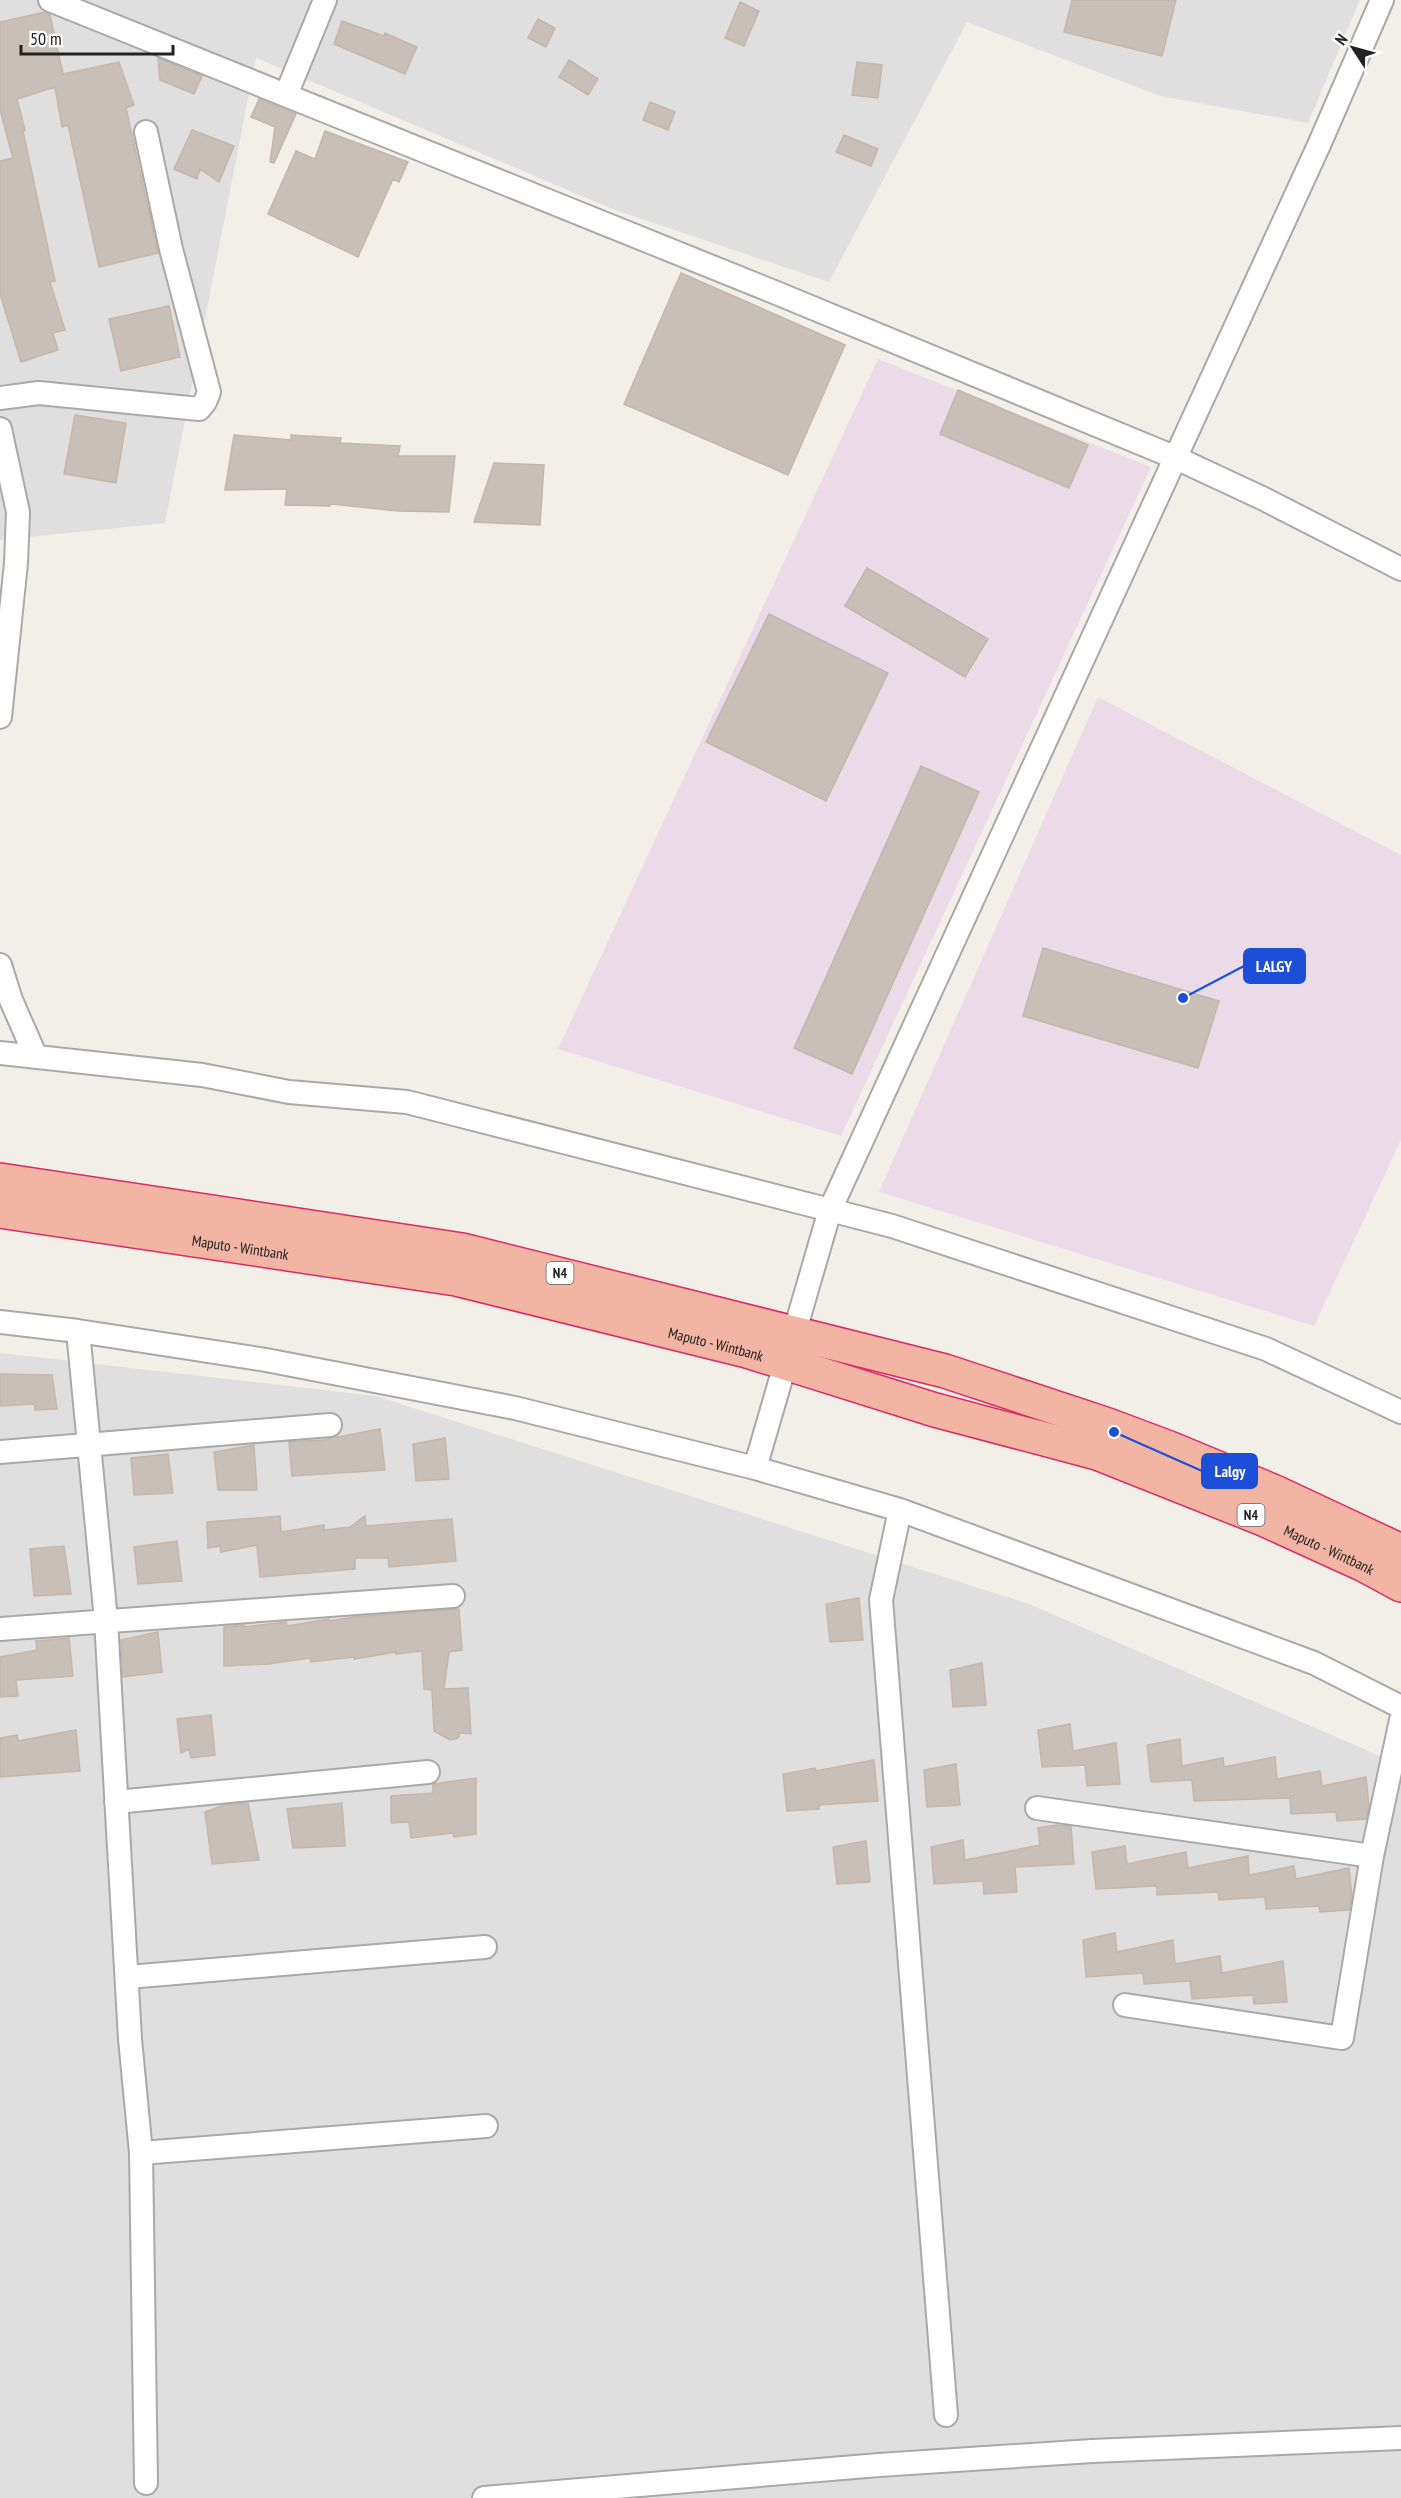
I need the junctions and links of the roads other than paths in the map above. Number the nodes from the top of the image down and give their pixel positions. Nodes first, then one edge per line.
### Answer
1 (50, 0) edge
2 (325, 0) edge
3 (1382, 0) edge
4 (286, 95) junction
5 (146, 132) dead end
6 (0, 398) edge
7 (0, 429) edge
8 (1173, 458) junction
9 (9, 531) edge
10 (1401, 569) edge
11 (0, 717) edge
12 (0, 965) edge
13 (0, 1053) edge
14 (36, 1057) junction
15 (0, 1180) edge
16 (830, 1210) junction
17 (0, 1211) edge
18 (0, 1322) edge
19 (78, 1331) junction
20 (790, 1348) junction
21 (1401, 1412) edge
22 (330, 1425) dead end
23 (88, 1444) junction
24 (0, 1452) edge
25 (755, 1468) junction
26 (900, 1510) junction
27 (1401, 1551) edge
28 (1401, 1585) edge
29 (453, 1596) dead end
30 (106, 1620) junction
31 (0, 1629) edge
32 (1401, 1707) edge
33 (1401, 1720) edge
34 (428, 1772) dead end
35 (116, 1802) junction
36 (1037, 1808) dead end
37 (1372, 1856) junction
38 (485, 1947) dead end
39 (128, 1977) junction
40 (1125, 2005) dead end
41 (486, 2126) dead end
42 (141, 2153) junction
43 (946, 2415) dead end
44 (1401, 2438) edge
45 (146, 2483) dead end
46 (484, 2498) edge

1 - 4 street
2 - 4 street
3 - 8 street
4 - 8 street
5 - 6 street
7 - 9 street
8 - 10 street
8 - 16 street
9 - 11 street
12 - 14 street
13 - 14 street
14 - 16 street
15 - 20 highway, Maputo - Wintbank / N4
16 - 20 street
16 - 21 street
17 - 20 highway, Maputo - Wintbank / N4
18 - 19 street
19 - 23 street
19 - 25 street
20 - 25 street
20 - 27 highway, Maputo - Wintbank / N4
20 - 28 highway, Maputo - Wintbank / N4
22 - 23 street
23 - 24 street
23 - 30 street
25 - 26 street
26 - 32 street
26 - 43 street
29 - 30 street
30 - 31 street
30 - 35 street
33 - 37 street
34 - 35 street
35 - 39 street
36 - 37 street
37 - 40 street
38 - 39 street
39 - 42 street
41 - 42 street
42 - 45 street
44 - 46 street

